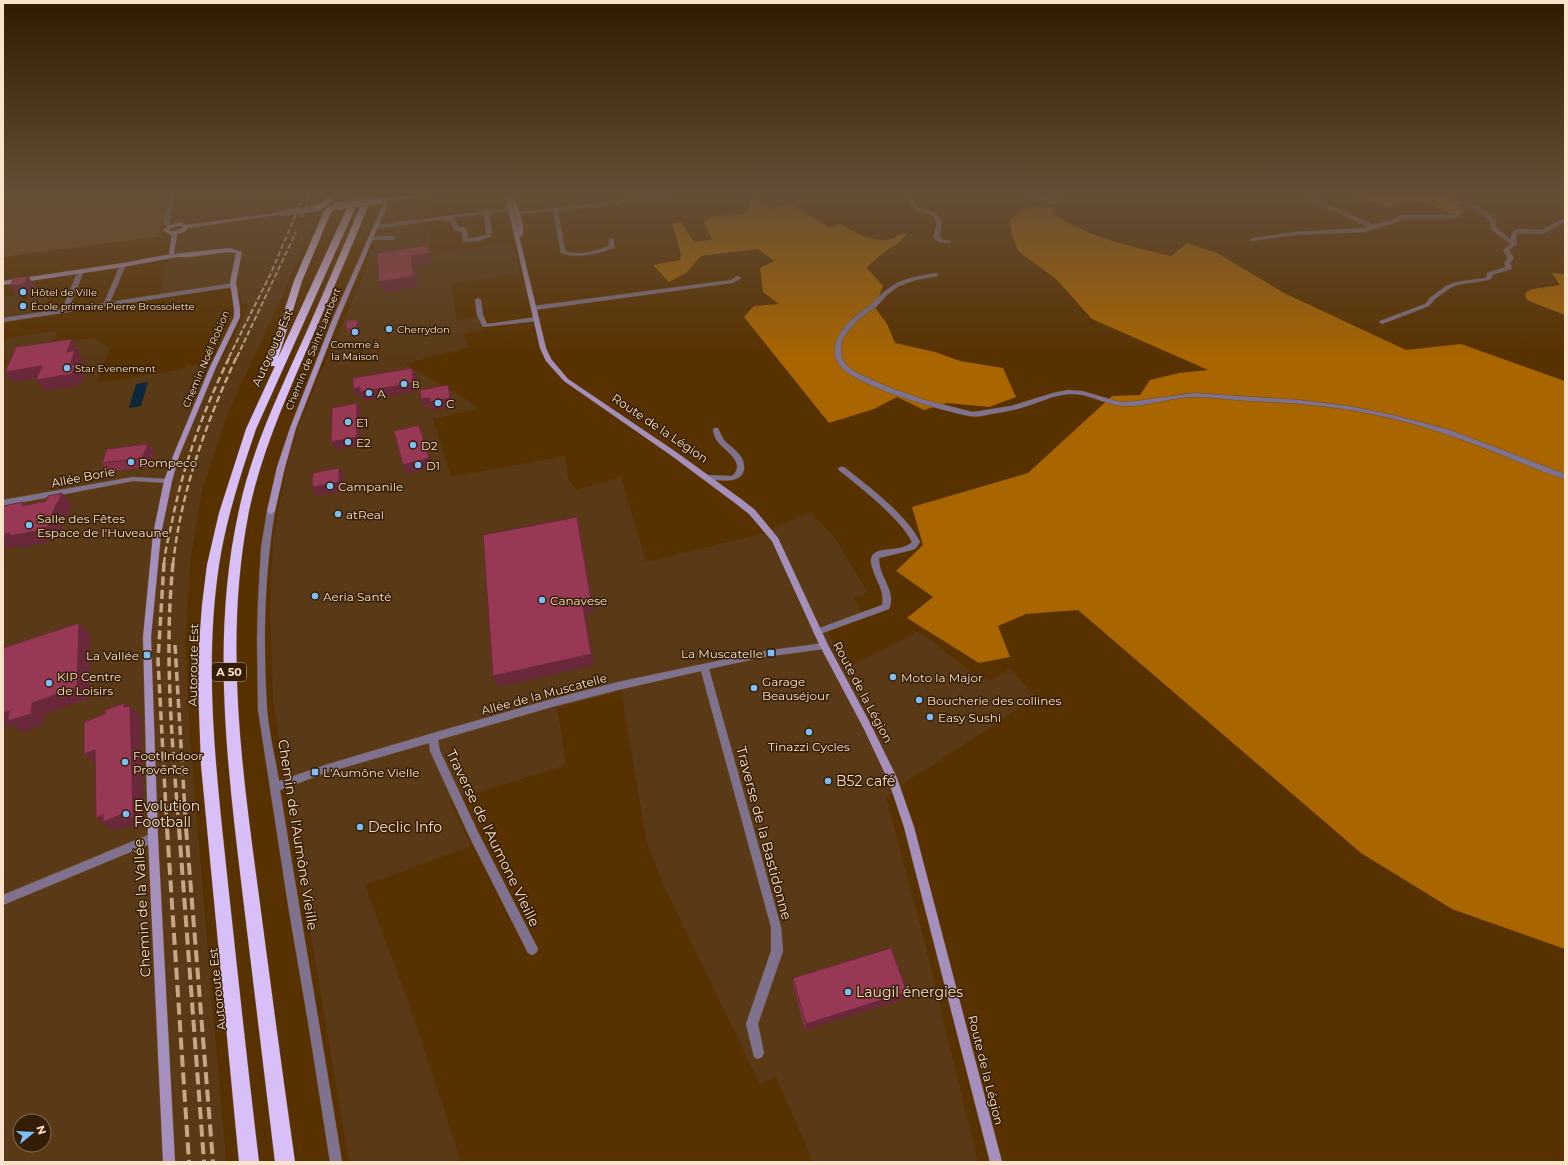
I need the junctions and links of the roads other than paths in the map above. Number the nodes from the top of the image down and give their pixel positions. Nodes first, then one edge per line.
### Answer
1 (173, 249) edge
2 (311, 249) edge
3 (332, 249) edge
4 (345, 249) edge
5 (366, 249) edge
6 (520, 249) edge
7 (563, 249) edge
8 (605, 249) edge
9 (1507, 249) edge
10 (172, 255) junction
11 (123, 265) junction
12 (81, 271) junction
13 (936, 276) dead end
14 (738, 278) dead end
15 (3, 283) edge
16 (233, 285) junction
17 (478, 300) dead end
18 (106, 304) junction
19 (534, 308) junction
20 (65, 310) junction
21 (537, 319) junction
22 (3, 320) edge
23 (1382, 322) dead end
24 (251, 429) junction
25 (716, 430) dead end
26 (842, 469) dead end
27 (708, 477) junction
28 (1565, 477) edge
29 (168, 481) junction
30 (3, 503) edge
31 (271, 511) joint
32 (157, 534) joint
33 (817, 632) junction
34 (824, 646) junction
35 (704, 667) junction
36 (433, 737) junction
37 (275, 787) junction
38 (153, 838) junction
39 (3, 900) edge
40 (532, 949) dead end
41 (758, 1053) dead end
42 (169, 1162) edge
43 (249, 1162) edge
44 (285, 1162) edge
45 (336, 1162) edge
46 (996, 1162) edge

1 - 10 main road
2 - 24 highway
3 - 24 highway, Autoroute Est / A 50
4 - 44 highway, A 50
5 - 31 main road, Chemin de Saint-Lambert
6 - 19 main road, Route de la Légion
7 - 8 street
9 - 23 street
10 - 11 main road
10 - 16 main road, Chemin Noël Robion
11 - 12 main road
11 - 18 street
12 - 15 main road
12 - 20 street
13 - 28 street
14 - 19 street
16 - 18 street
16 - 29 main road, Chemin Noël Robion
17 - 21 street
18 - 20 street
19 - 21 main road, Route de la Légion
20 - 22 street
21 - 27 main road, Route de la Légion
24 - 43 highway, Autoroute Est / A 50
25 - 27 street
26 - 33 street
27 - 33 main road, Route de la Légion
29 - 30 street, Allée Borie
29 - 32 main road, Chemin Noël Robion
31 - 37 street, Chemin de l'Aumône Vieille
32 - 38 main road, Chemin de la Vallée
33 - 34 main road, Route de la Légion
34 - 35 street, Allée de la Muscatelle
34 - 46 main road, Route de la Légion
35 - 36 street, Allée de la Muscatelle
35 - 41 street, Traverse de la Bastidonne
36 - 37 street, Allée de la Muscatelle
36 - 40 street, Traverse de l'Aumone Vieille
37 - 45 street, Chemin de l'Aumône Vieille
38 - 39 street
38 - 42 main road, Chemin de la Vallée

